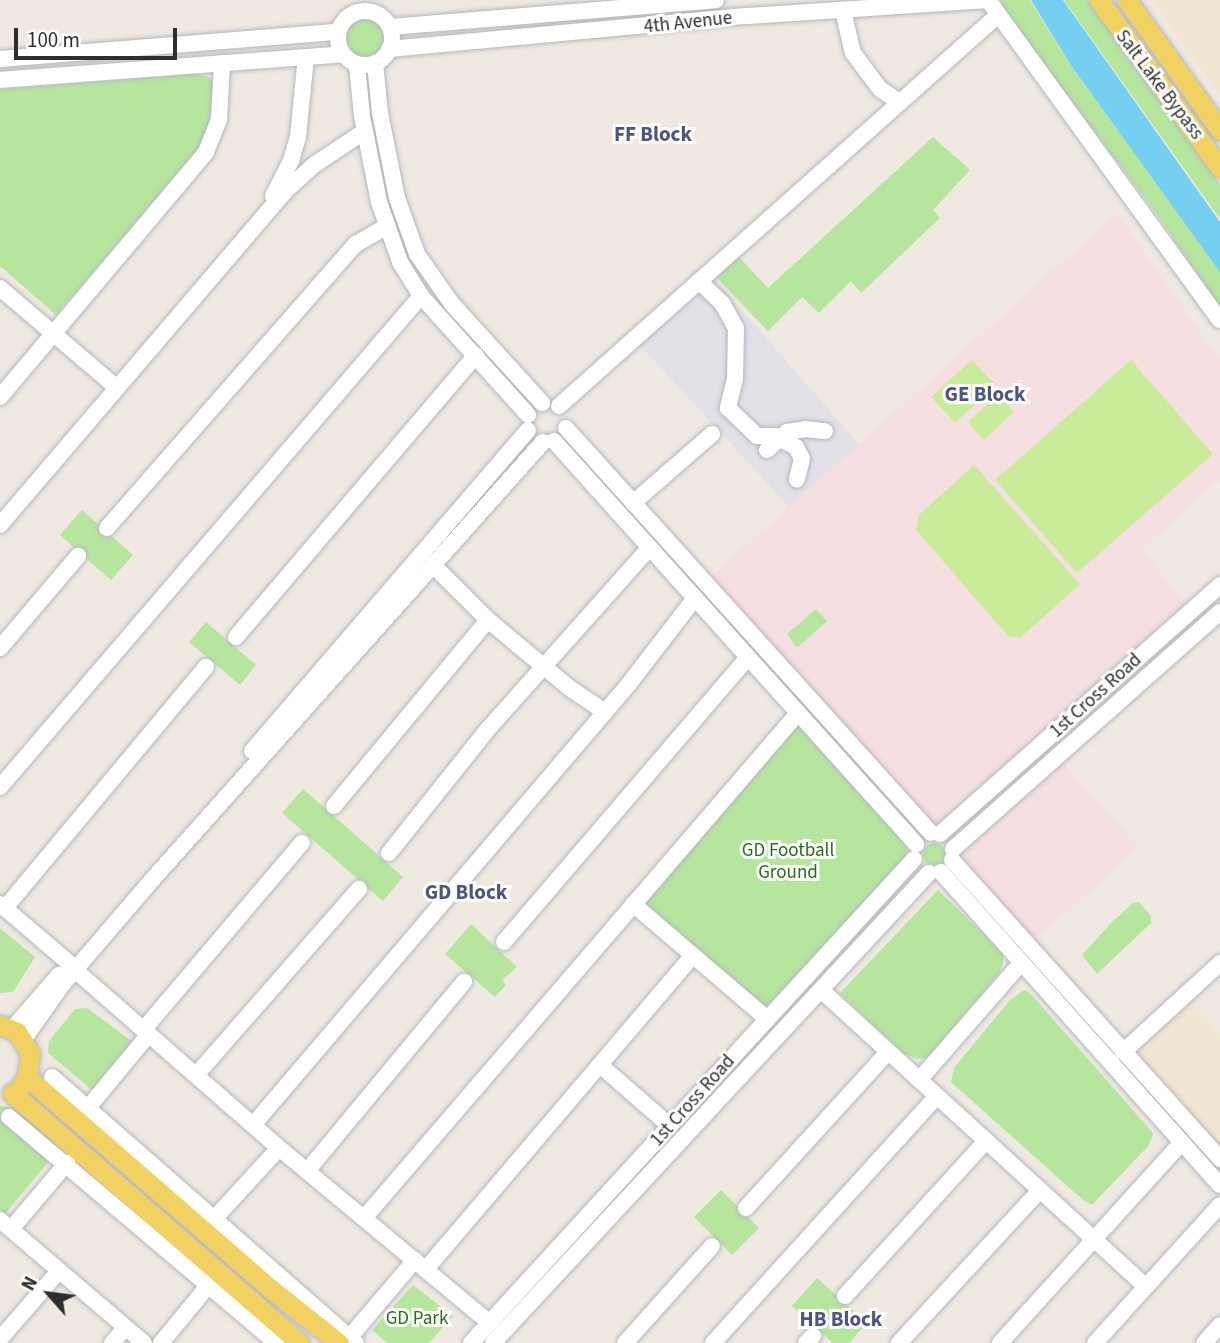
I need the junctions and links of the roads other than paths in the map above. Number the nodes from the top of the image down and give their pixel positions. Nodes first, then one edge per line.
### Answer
1 (716, 0) edge
2 (988, 0) edge
3 (1099, 0) edge
4 (1127, 0) edge
5 (1142, 0) edge
6 (673, 2) edge
7 (368, 6) edge
8 (350, 7) edge
9 (747, 8) edge
10 (843, 11) junction
11 (997, 16) junction
12 (390, 27) junction
13 (338, 32) junction
14 (156, 47) junction
15 (389, 49) junction
16 (50, 54) junction
17 (342, 54) junction
18 (306, 57) junction
19 (0, 59) edge
20 (222, 63) junction
21 (375, 63) junction
22 (357, 65) junction
23 (157, 68) junction
24 (50, 76) junction
25 (0, 80) edge
26 (899, 102) junction
27 (1217, 116) edge
28 (365, 131) junction
29 (1193, 131) junction
30 (1220, 168) edge
31 (259, 221) junction
32 (386, 227) junction
33 (699, 281) junction
34 (0, 288) edge
35 (421, 296) junction
36 (1220, 320) edge
37 (54, 334) junction
38 (476, 355) junction
39 (117, 388) junction
40 (0, 397) edge
41 (542, 403) junction
42 (559, 406) junction
43 (528, 423) junction
44 (566, 428) junction
45 (825, 431) dead end
46 (712, 433) dead end
47 (780, 439) junction
48 (548, 442) junction
49 (767, 450) dead end
50 (797, 479) dead end
51 (633, 503) junction
52 (462, 506) junction
53 (475, 518) junction
54 (0, 525) edge
55 (107, 528) dead end
56 (649, 548) junction
57 (676, 550) junction
58 (78, 556) dead end
59 (663, 562) junction
60 (433, 565) junction
61 (1220, 585) edge
62 (695, 598) junction
63 (386, 606) junction
64 (1220, 612) edge
65 (488, 620) junction
66 (236, 637) dead end
67 (0, 648) edge
68 (748, 657) junction
69 (544, 665) junction
70 (206, 667) dead end
71 (605, 712) junction
72 (798, 713) junction
73 (1037, 748) junction
74 (1052, 762) junction
75 (0, 787) edge
76 (334, 806) dead end
77 (935, 834) junction
78 (302, 843) dead end
79 (915, 851) junction
80 (389, 853) dead end
81 (944, 864) junction
82 (359, 890) dead end
83 (633, 904) junction
84 (3, 906) edge
85 (504, 942) dead end
86 (694, 956) junction
87 (1021, 963) junction
88 (1220, 963) edge
89 (72, 967) junction
90 (464, 982) dead end
91 (821, 990) junction
92 (767, 1019) junction
93 (12, 1031) edge
94 (146, 1031) junction
95 (1112, 1039) junction
96 (1099, 1050) junction
97 (888, 1052) junction
98 (1124, 1052) junction
99 (600, 1065) junction
100 (723, 1068) junction
101 (197, 1074) junction
102 (27, 1077) junction
103 (51, 1077) dead end
104 (919, 1080) junction
105 (736, 1081) junction
106 (6, 1095) edge
107 (937, 1096) junction
108 (87, 1109) junction
109 (9, 1117) dead end
110 (253, 1125) junction
111 (670, 1126) junction
112 (986, 1140) junction
113 (1182, 1142) junction
114 (279, 1148) junction
115 (639, 1160) junction
116 (1220, 1160) edge
117 (67, 1163) junction
118 (307, 1171) junction
119 (651, 1173) junction
120 (1220, 1185) edge
121 (1040, 1190) junction
122 (1220, 1205) edge
123 (746, 1208) dead end
124 (365, 1217) junction
125 (214, 1219) junction
126 (6, 1225) edge
127 (1094, 1239) junction
128 (712, 1247) dead end
129 (420, 1264) junction
130 (59, 1271) junction
131 (537, 1284) junction
132 (208, 1286) junction
133 (1146, 1287) junction
134 (845, 1296) dead end
135 (1220, 1325) edge
136 (125, 1328) junction
137 (498, 1336) edge
138 (0, 1339) edge
139 (348, 1341) edge
140 (112, 1343) edge
141 (144, 1343) edge
142 (161, 1343) edge
143 (276, 1343) edge
144 (300, 1343) edge
145 (471, 1343) edge
146 (625, 1343) edge
147 (712, 1343) edge
148 (899, 1343) edge
149 (1000, 1343) edge
150 (1095, 1343) edge
151 (1204, 1343) edge

1 - 6 street, 4th Avenue
2 - 10 street, 4th Avenue
2 - 11 street
3 - 29 main road, Salt Lake Bypass
4 - 27 main road, Salt Lake Bypass
5 - 27 main road, Salt Lake Bypass
6 - 12 street, 4th Avenue
7 - 8 street
7 - 12 street
8 - 13 street
9 - 10 street, 4th Avenue
9 - 15 street, 4th Avenue
10 - 26 street
11 - 26 street
11 - 36 street
12 - 15 street
13 - 14 street
13 - 17 street
14 - 16 street
14 - 23 street
15 - 21 street
16 - 19 street
16 - 24 street
17 - 18 street
17 - 22 street
18 - 20 street
18 - 31 street
20 - 23 street
20 - 37 street
21 - 22 street
21 - 41 street
22 - 28 street
23 - 24 street
24 - 25 street
26 - 33 street
27 - 29 main road
28 - 31 street
28 - 32 street
29 - 30 main road, Salt Lake Bypass
31 - 39 street
32 - 35 street
32 - 55 street
33 - 42 street
33 - 47 street
34 - 37 street
35 - 38 street
35 - 75 street
37 - 39 street
37 - 40 street
38 - 43 street
38 - 66 street
39 - 54 street
41 - 42 street
41 - 43 street
42 - 44 street
43 - 48 street
43 - 52 street
44 - 48 street
44 - 51 street
45 - 47 street
46 - 51 street
47 - 49 street
47 - 50 street
48 - 53 street
48 - 56 street
51 - 57 street
52 - 53 street
52 - 63 street
53 - 60 street
56 - 59 street
56 - 69 street
57 - 59 street
57 - 77 street
58 - 67 street
59 - 62 street
60 - 63 street
60 - 65 street
61 - 73 street, 1st Cross Road
62 - 68 street
62 - 71 street
63 - 89 street
64 - 74 street, 1st Cross Road
65 - 69 street
65 - 76 street
68 - 72 street
68 - 85 street
69 - 71 street
69 - 80 street
70 - 84 street
71 - 110 street
72 - 79 street
72 - 83 street
73 - 74 street
73 - 77 street, 1st Cross Road
74 - 81 street, 1st Cross Road
77 - 79 street, 1st Cross Road
77 - 81 street
78 - 94 street
79 - 81 street
79 - 92 street, 1st Cross Road
81 - 87 street
81 - 91 street, 1st Cross Road
81 - 95 street
82 - 101 street
83 - 86 street
83 - 124 street
84 - 89 street
86 - 92 street
86 - 99 street
87 - 96 street
87 - 104 street
88 - 98 street
89 - 93 street
89 - 94 street
90 - 118 street
91 - 97 street
91 - 105 street, 1st Cross Road
92 - 100 street, 1st Cross Road
93 - 102 main road
94 - 101 street
94 - 108 street
95 - 96 street
95 - 98 street
96 - 113 street
97 - 104 street
97 - 123 street
98 - 116 street
99 - 111 street
99 - 129 street
100 - 105 street
100 - 111 street, 1st Cross Road
101 - 110 street
102 - 106 main road
102 - 139 main road
103 - 108 street
104 - 107 street
105 - 119 street, 1st Cross Road
106 - 144 main road
107 - 112 street
107 - 147 street
108 - 125 street
109 - 117 street
110 - 114 street
111 - 115 street, 1st Cross Road
112 - 121 street
112 - 134 street
113 - 120 street
113 - 127 street
114 - 118 street
114 - 125 street
115 - 119 street
115 - 131 street, 1st Cross Road
117 - 126 street
117 - 132 street
118 - 124 street
119 - 131 street, 1st Cross Road
121 - 127 street
121 - 148 street
122 - 133 street
124 - 129 street
125 - 139 street
126 - 130 street
127 - 133 street
127 - 149 street
128 - 146 street
129 - 137 street
129 - 139 street
130 - 136 street
130 - 138 street
131 - 137 street, 1st Cross Road
132 - 142 street
132 - 143 street
133 - 150 street
135 - 151 street
136 - 140 street
136 - 141 street
137 - 145 street, 1st Cross Road

